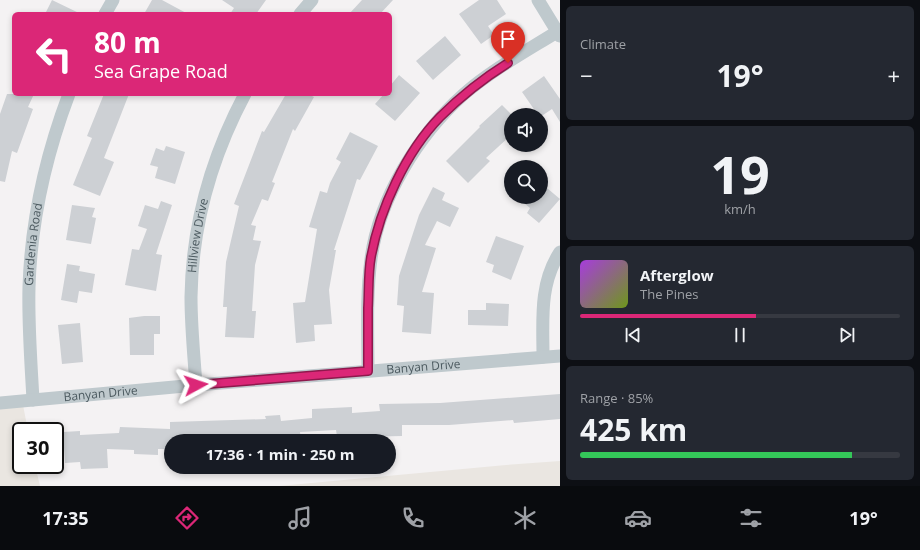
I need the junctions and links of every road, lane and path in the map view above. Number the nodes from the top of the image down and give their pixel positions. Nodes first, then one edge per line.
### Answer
1 (113, 0) edge
2 (312, 0) edge
3 (538, 0) edge
4 (106, 12) edge
5 (302, 12) edge
6 (559, 33) edge
7 (68, 96) edge
8 (244, 96) edge
9 (560, 252) edge
10 (560, 356) edge
11 (543, 357) junction
12 (368, 371) junction
13 (196, 385) junction
14 (33, 400) junction
15 (0, 403) edge

1 - 4 street
2 - 5 street
3 - 6 street
6 - 12 street
7 - 14 street, Gardenia Road
8 - 13 street, Hillview Drive
9 - 11 street
10 - 11 street, Banyan Drive
11 - 12 street, Banyan Drive
12 - 13 street, Banyan Drive
13 - 14 street, Banyan Drive
14 - 15 street, Banyan Drive

